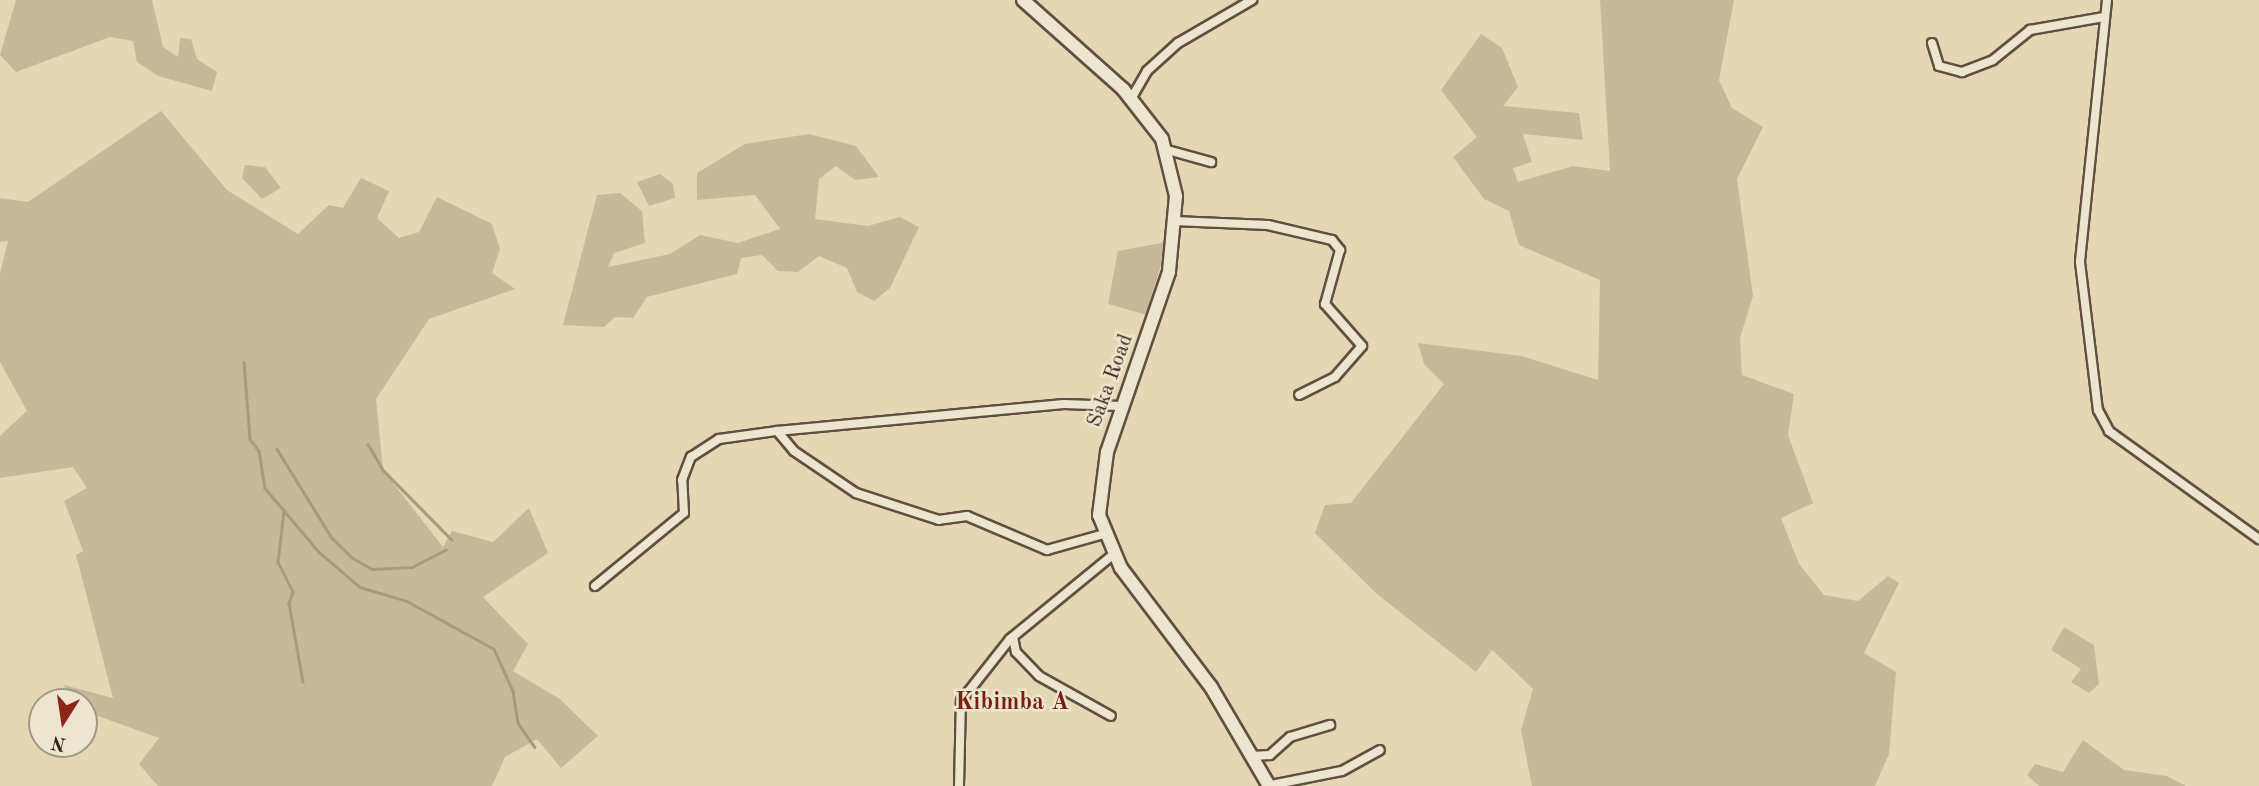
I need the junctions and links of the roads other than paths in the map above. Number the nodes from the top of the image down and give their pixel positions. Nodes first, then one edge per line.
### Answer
1 (1023, 0) edge
2 (1252, 0) edge
3 (2107, 0) edge
4 (2105, 16) junction
5 (1932, 43) dead end
6 (1131, 99) junction
7 (1164, 149) junction
8 (1211, 162) dead end
9 (1174, 221) junction
10 (1299, 395) dead end
11 (1121, 406) junction
12 (777, 431) junction
13 (1104, 534) junction
14 (2259, 539) edge
15 (1114, 554) junction
16 (595, 586) dead end
17 (1013, 637) junction
18 (1111, 716) dead end
19 (1329, 726) dead end
20 (1380, 750) dead end
21 (1252, 756) junction
22 (959, 786) edge
23 (1267, 786) edge

1 - 6 main road, Saka Road
2 - 6 street
3 - 4 street
4 - 5 street
4 - 14 street
6 - 7 main road, Saka Road
7 - 8 street
7 - 9 main road, Saka Road
9 - 10 street
9 - 11 main road, Saka Road
11 - 12 street
11 - 13 main road, Saka Road
12 - 13 street
12 - 16 street
13 - 15 main road, Saka Road
15 - 17 street
15 - 21 main road, Saka Road
17 - 18 street
17 - 22 street
19 - 21 street
20 - 23 street
21 - 23 main road, Saka Road

